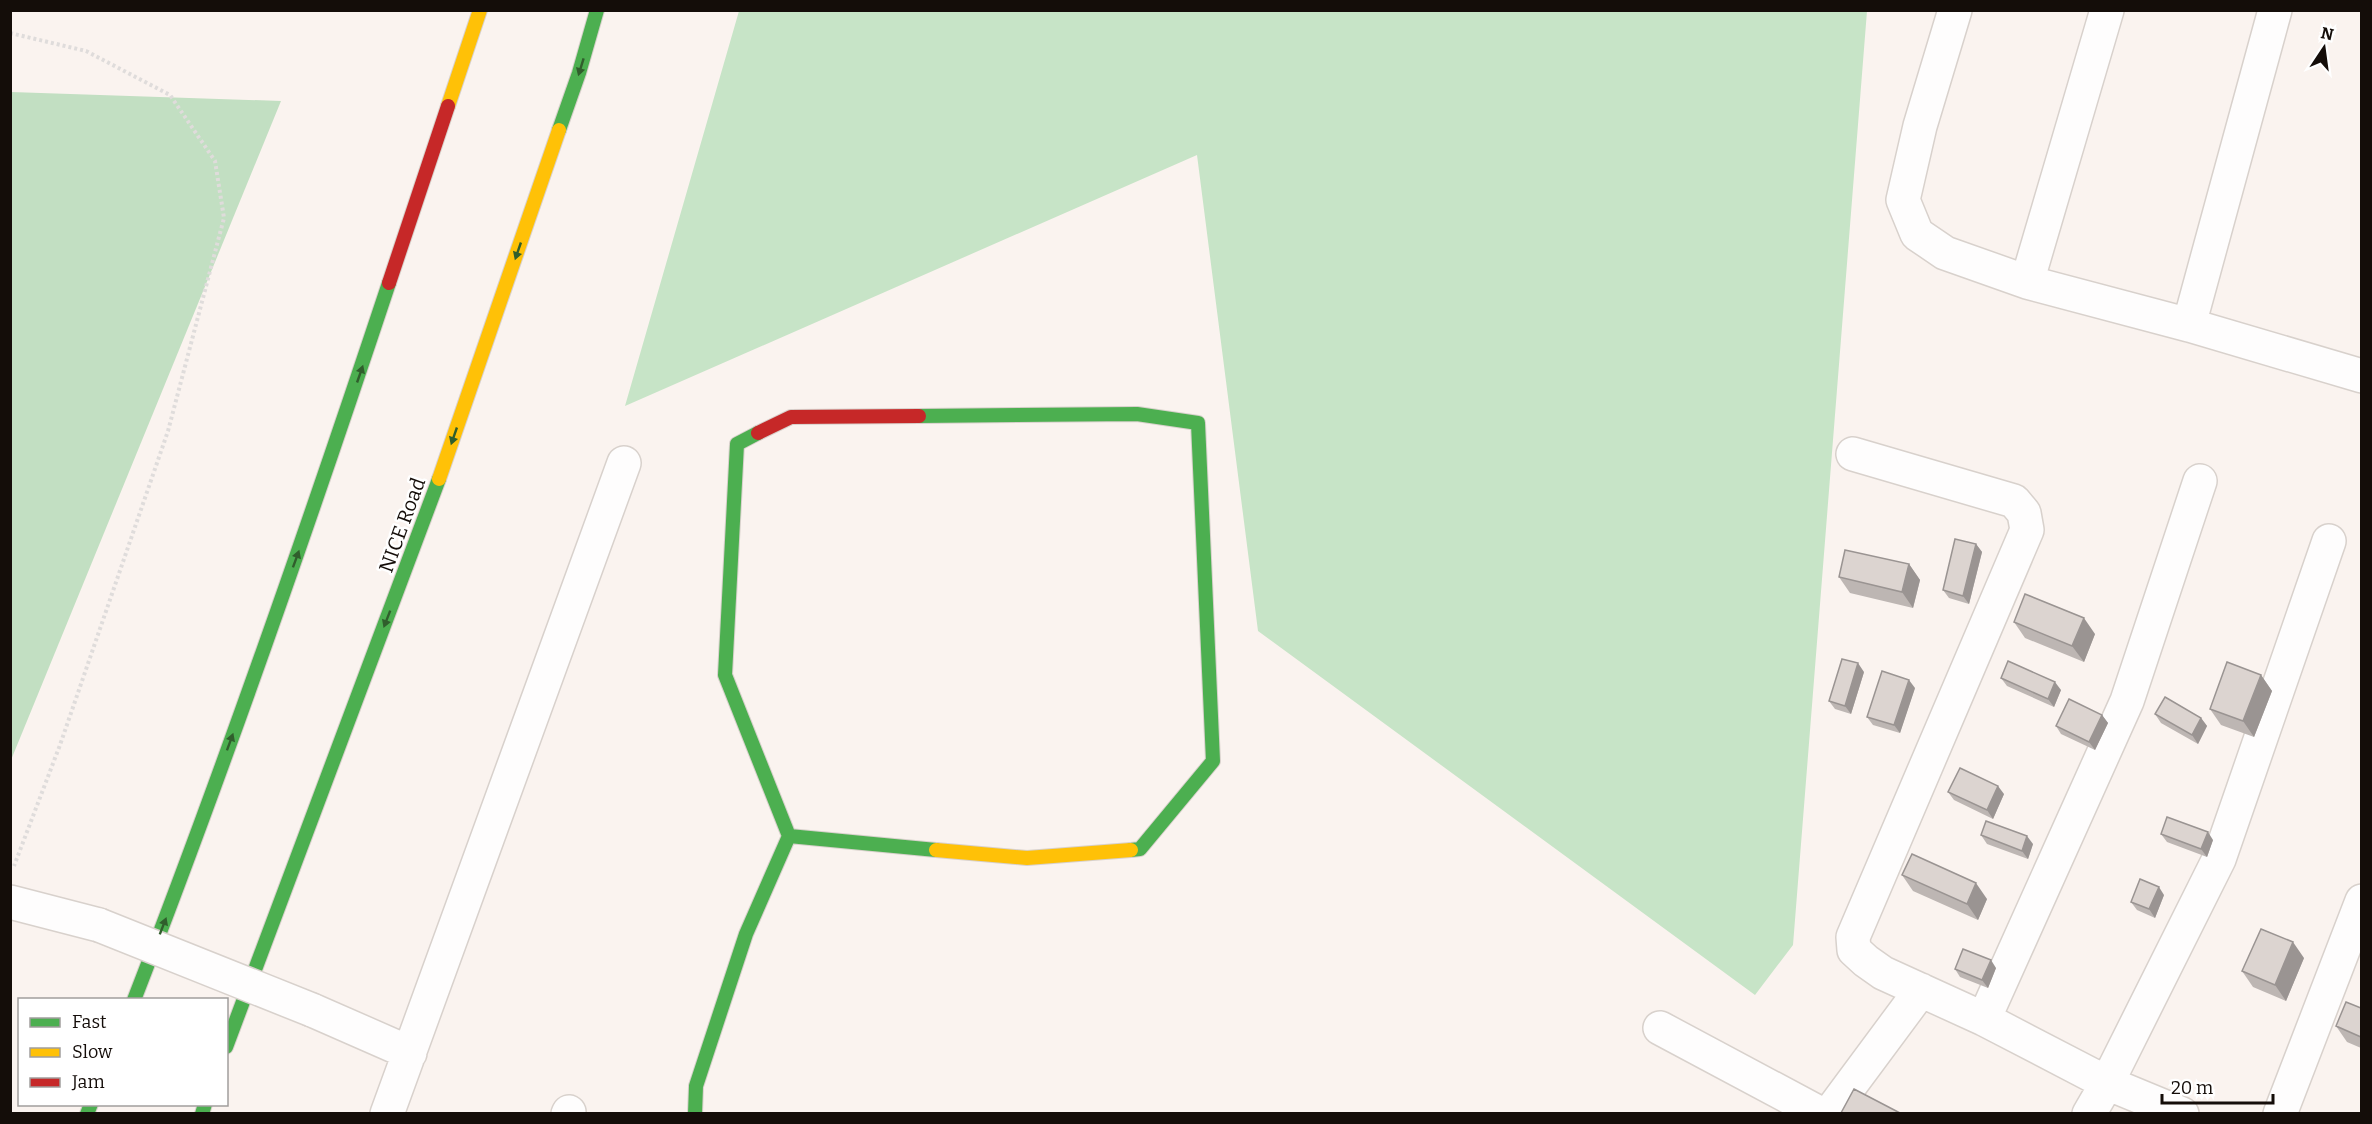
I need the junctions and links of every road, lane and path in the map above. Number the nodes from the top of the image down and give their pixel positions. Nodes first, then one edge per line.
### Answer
1 (480, 10) edge
2 (597, 10) edge
3 (1955, 10) edge
4 (2107, 10) edge
5 (2275, 10) edge
6 (10, 33) edge
7 (2027, 282) junction
8 (2189, 325) junction
9 (2361, 376) edge
10 (1853, 454) dead end
11 (624, 463) dead end
12 (2200, 481) dead end
13 (2329, 541) dead end
14 (789, 836) junction
15 (10, 876) edge
16 (2361, 901) edge
17 (10, 902) edge
18 (1921, 990) junction
19 (134, 998) edge
20 (1984, 1019) junction
21 (1660, 1028) dead end
22 (228, 1042) edge
23 (410, 1053) junction
24 (2107, 1083) junction
25 (387, 1113) edge
26 (695, 1113) edge
27 (1821, 1113) edge
28 (1829, 1113) edge
29 (2089, 1113) edge
30 (2182, 1113) edge
31 (2280, 1113) edge

19 -> 1 main road
2 -> 22 main road, NICE Road
3 - 7 street
4 - 7 street
5 - 8 street
6 - 15 path
7 - 8 street
8 - 9 street
10 - 18 street
11 - 23 street
12 - 20 street
13 - 24 street
14 - 14 main road
14 - 26 main road
16 - 31 street
17 - 23 street, bridge
18 - 20 street
18 - 28 street
20 - 24 street
21 - 27 street
23 - 25 street
24 - 29 street
24 - 30 street

